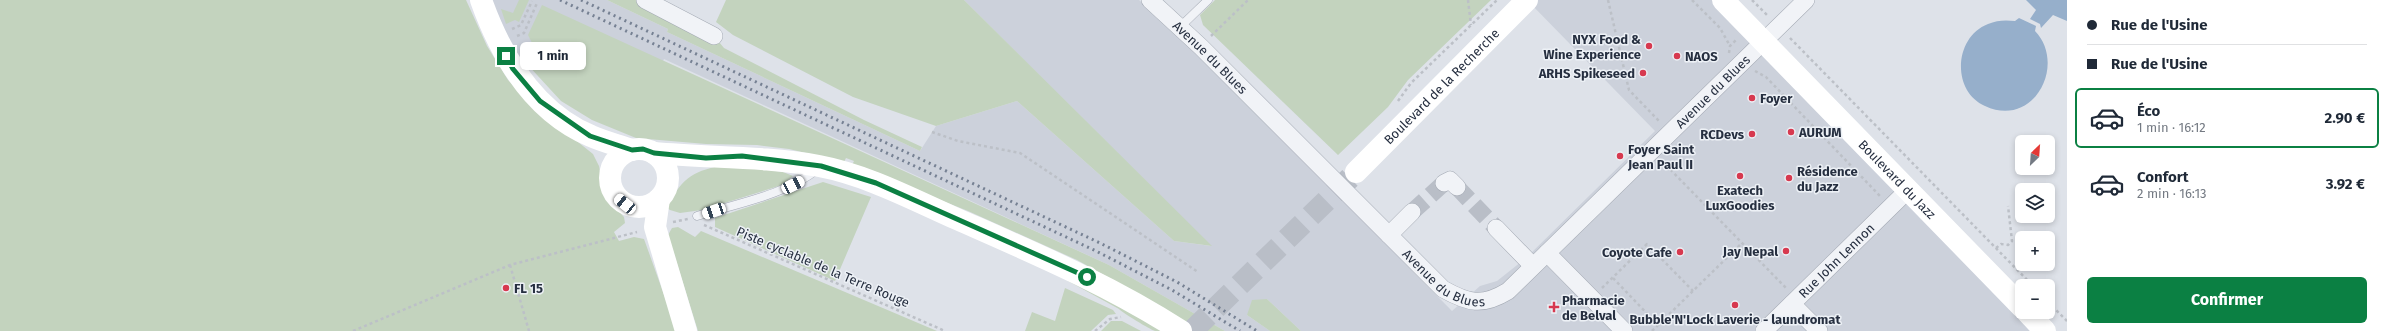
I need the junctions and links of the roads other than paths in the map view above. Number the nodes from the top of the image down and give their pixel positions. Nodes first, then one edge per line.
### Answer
1 (481, 0) edge
2 (645, 0) edge
3 (1150, 0) edge
4 (1208, 0) edge
5 (1527, 0) edge
6 (1723, 0) edge
7 (1806, 0) edge
8 (1179, 28) junction
9 (714, 36) dead end
10 (1764, 42) junction
11 (590, 136) junction
12 (632, 150) junction
13 (654, 153) junction
14 (706, 158) junction
15 (612, 166) junction
16 (821, 166) junction
17 (1356, 172) tunnel mouth
18 (1908, 190) junction
19 (662, 195) junction
20 (636, 208) junction
21 (1412, 212) tunnel mouth
22 (697, 216) road end
23 (655, 227) junction
24 (1496, 228) tunnel mouth
25 (1389, 235) junction
26 (1547, 253) junction
27 (1533, 266) junction
28 (2015, 300) edge
29 (1794, 301) junction
30 (2034, 319) edge
31 (686, 331) edge
32 (1181, 331) edge
33 (1624, 331) edge
34 (1764, 331) edge
35 (1819, 331) edge
36 (2045, 331) edge

1 - 11 main road
2 - 9 street
3 - 8 street, Avenue du Blues
4 - 8 lane
5 - 17 main road, Boulevard de la Recherche
6 - 10 main road, Boulevard du Jazz
7 - 10 street, Avenue du Blues
8 - 25 street, Avenue du Blues
10 - 18 main road, Boulevard du Jazz
10 - 26 street, Avenue du Blues
11 - 12 main road
11 - 15 main road
12 - 13 main road
12 - 15 main road
13 - 14 main road
13 - 19 main road
14 - 16 main road
14 - 19 main road
15 - 20 main road
16 - 22 lane
16 - 32 main road
18 - 28 main road, Boulevard du Jazz
18 - 29 street, Rue John Lennon
19 - 20 main road
19 - 23 main road
20 - 23 main road
21 - 25 street
23 - 31 main road
24 - 27 street
25 - 27 street, Avenue du Blues
26 - 27 street, Avenue du Blues
26 - 33 street
29 - 34 street, Rue John Lennon
29 - 35 street
30 - 36 main road

